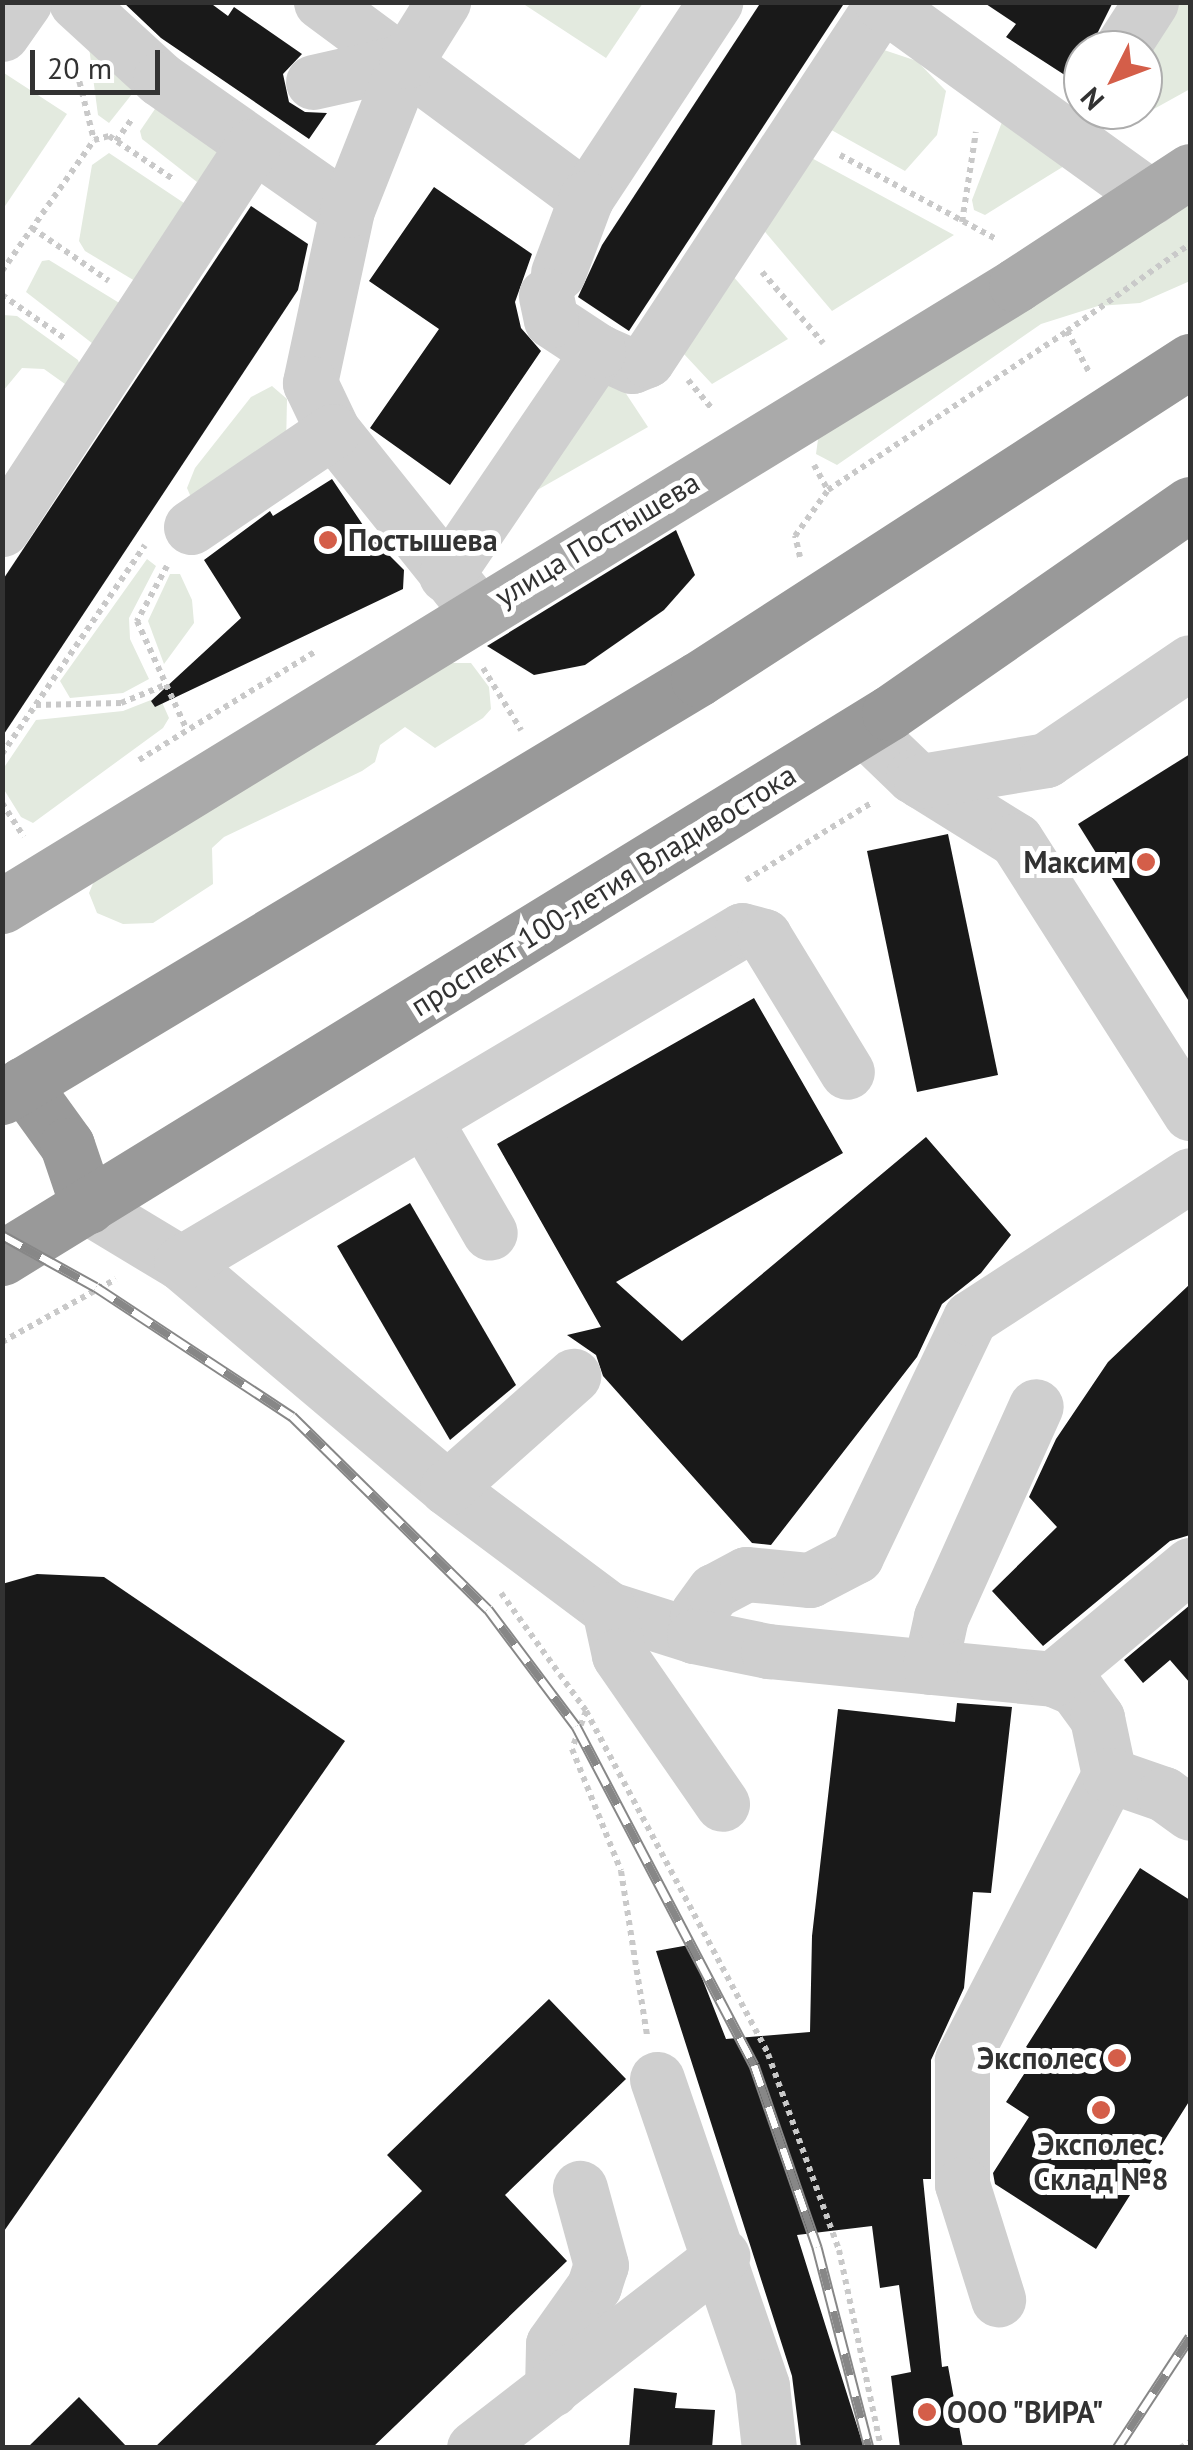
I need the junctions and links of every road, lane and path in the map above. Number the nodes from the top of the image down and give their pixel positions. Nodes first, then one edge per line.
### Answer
1 (24, 2) edge
2 (76, 2) edge
3 (321, 2) edge
4 (443, 2) edge
5 (715, 2) edge
6 (1152, 2) edge
7 (1133, 30) edge
8 (2, 34) edge
9 (406, 61) junction
10 (313, 82) dead end
11 (1063, 113) edge
12 (979, 114) dead end
13 (1089, 130) edge
14 (800, 134) junction
15 (253, 146) junction
16 (158, 169) dead end
17 (1170, 184) edge
18 (586, 198) junction
19 (347, 210) junction
20 (962, 222) junction
21 (32, 228) junction
22 (733, 238) junction
23 (998, 240) dead end
24 (1190, 244) edge
25 (84, 264) dead end
26 (2, 271) edge
27 (2, 295) edge
28 (43, 323) dead end
29 (1067, 332) junction
30 (823, 343) dead end
31 (598, 351) junction
32 (1190, 361) edge
33 (1104, 363) dead end
34 (333, 431) junction
35 (1190, 504) edge
36 (192, 527) junction
37 (2, 529) edge
38 (802, 561) dead end
39 (461, 592) junction
40 (1190, 662) edge
41 (164, 685) junction
42 (36, 705) junction
43 (186, 728) dead end
44 (864, 728) junction
45 (2, 754) edge
46 (921, 781) junction
47 (2, 803) edge
48 (24, 838) dead end
49 (2, 906) edge
50 (848, 1072) dead end
51 (9, 1089) edge
52 (1190, 1114) edge
53 (425, 1121) junction
54 (1190, 1175) edge
55 (88, 1208) junction
56 (490, 1233) dead end
57 (2, 1258) edge
58 (181, 1263) junction
59 (124, 1275) dead end
60 (2, 1342) edge
61 (573, 1376) dead end
62 (1036, 1406) dead end
63 (447, 1488) junction
64 (1190, 1565) edge
65 (492, 1582) dead end
66 (610, 1609) junction
67 (694, 1636) junction
68 (930, 1667) junction
69 (1054, 1679) junction
70 (586, 1711) junction
71 (1109, 1775) junction
72 (722, 1804) dead end
73 (1190, 1813) edge
74 (657, 2079) joint
75 (580, 2188) dead end
76 (722, 2256) junction
77 (998, 2299) dead end
78 (552, 2388) junction
79 (1190, 2442) edge
80 (474, 2448) edge
81 (769, 2448) edge
82 (881, 2448) edge
83 (1180, 2448) edge

1 - 8 lane
2 - 15 lane
3 - 9 lane
4 - 9 lane
5 - 18 lane
6 - 7 lane
9 - 10 lane
9 - 18 lane
9 - 19 lane
11 - 14 lane
12 - 20 path
13 - 17 lane
14 - 20 path
14 - 22 lane
15 - 19 lane
15 - 37 lane
16 - 21 path
17 - 39 main road, улица Постышева
18 - 31 lane
19 - 34 lane
20 - 23 path
21 - 25 path
21 - 26 path
22 - 30 path
22 - 31 lane
24 - 29 path
27 - 28 path
29 - 33 path
29 - 38 path
31 - 39 lane
32 - 51 highway
34 - 36 lane
34 - 39 lane
35 - 44 highway, проспект 100-летия Владивостока
36 - 41 path
36 - 42 path
39 - 49 main road, улица Постышева
40 - 46 lane
41 - 42 path
41 - 43 path
42 - 45 path
44 - 46 lane
44 - 55 highway, проспект 100-летия Владивостока
46 - 52 lane
47 - 48 path
50 - 53 lane
51 - 55 highway
53 - 56 lane
53 - 58 lane
54 - 67 lane
55 - 57 highway, проспект 100-летия Владивостока
55 - 58 lane
58 - 63 lane
59 - 60 path
61 - 63 lane
62 - 68 lane
63 - 66 lane
64 - 69 lane
65 - 70 path
66 - 67 lane
66 - 72 lane
67 - 68 lane
68 - 69 lane
69 - 71 lane
70 - 74 path
70 - 82 path
71 - 73 lane
71 - 77 lane
74 - 76 lane
75 - 78 lane
76 - 78 lane
76 - 81 lane
78 - 80 lane
79 - 83 path

